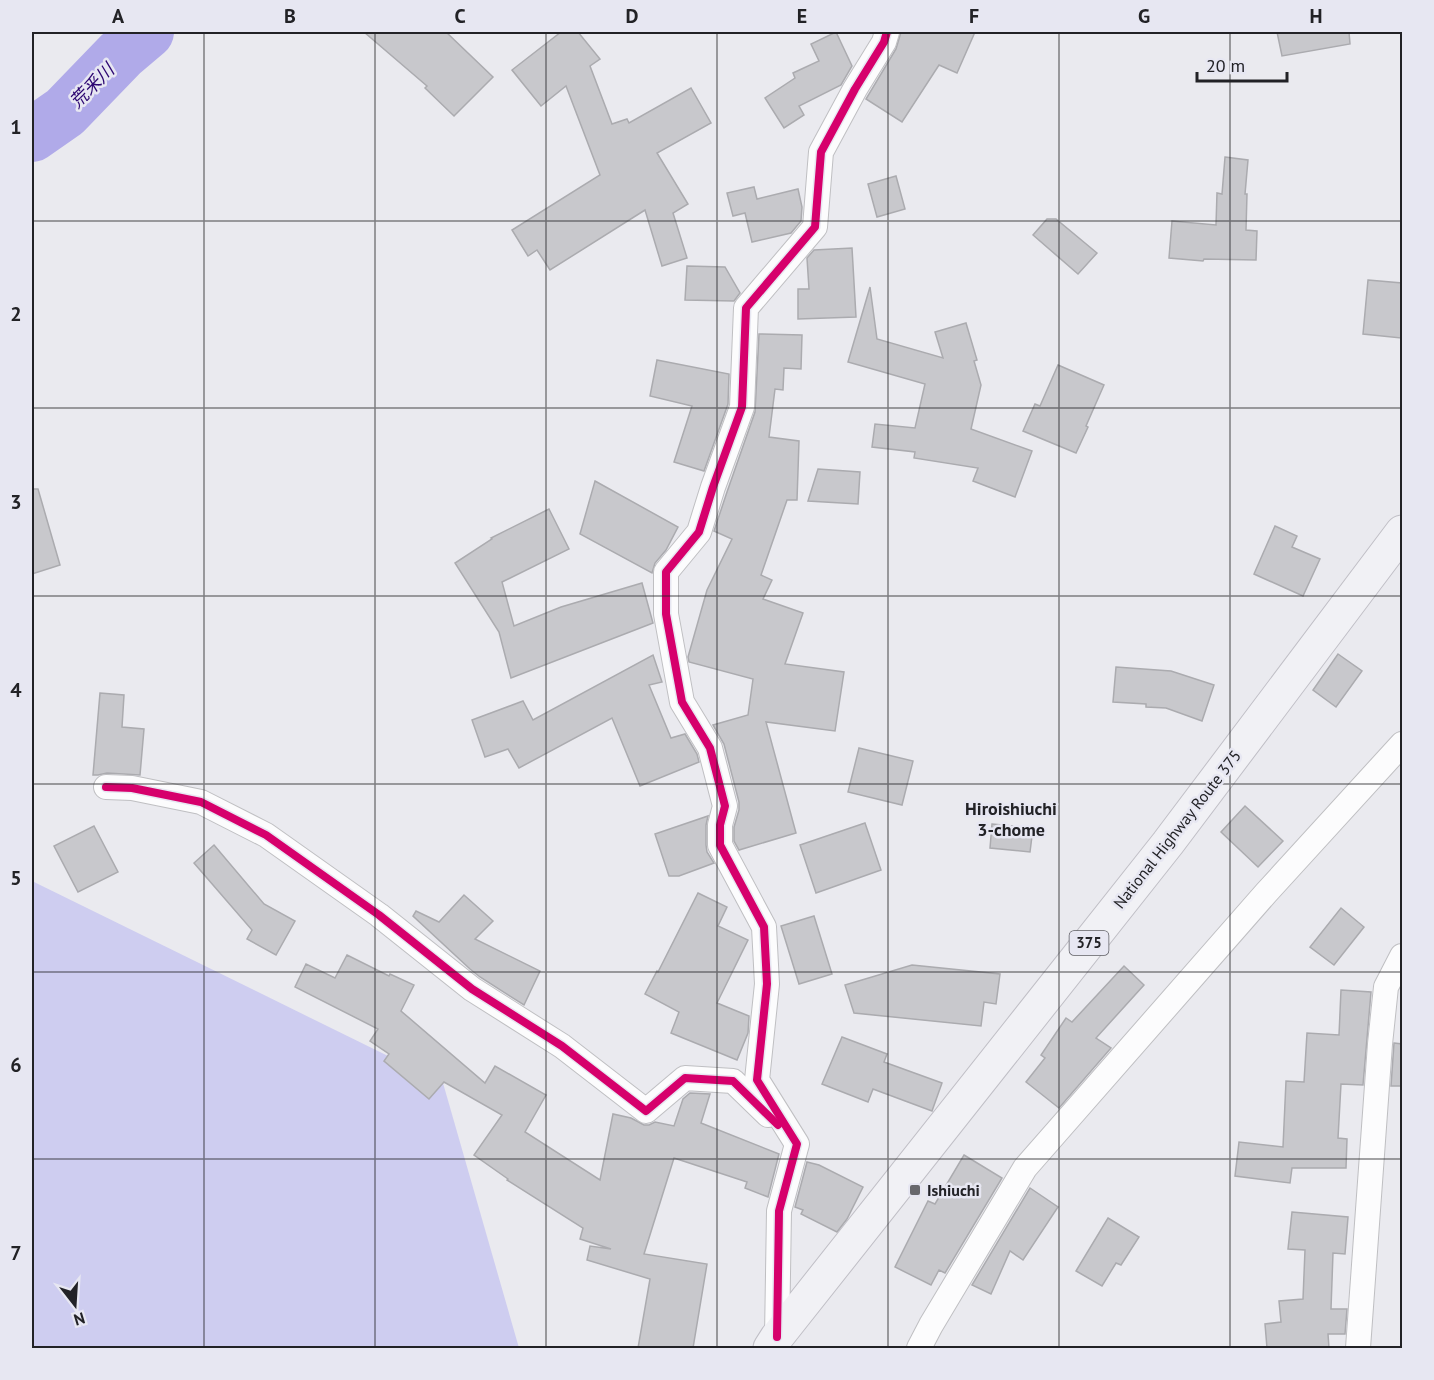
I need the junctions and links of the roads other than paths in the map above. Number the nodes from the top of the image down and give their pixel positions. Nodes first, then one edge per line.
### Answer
1 (887, 32) edge
2 (1402, 532) edge
3 (1402, 744) edge
4 (106, 787) dead end
5 (1402, 956) edge
6 (797, 1144) junction
7 (773, 1343) edge
8 (919, 1348) edge
9 (1358, 1348) edge

1 - 6 street
2 - 7 highway, National Highway Route 375 / 375
3 - 8 street
4 - 6 street
5 - 9 street
6 - 7 street

